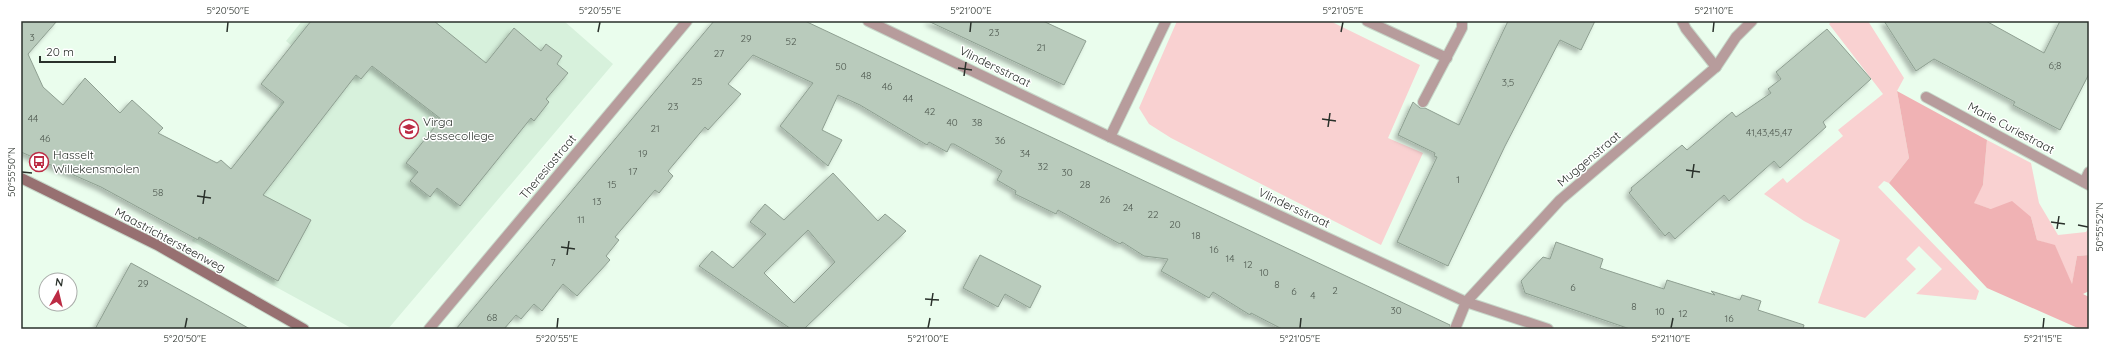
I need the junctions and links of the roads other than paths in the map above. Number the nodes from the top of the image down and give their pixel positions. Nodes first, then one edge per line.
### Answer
1 (687, 21) edge
2 (868, 21) edge
3 (1166, 21) edge
4 (1367, 21) edge
5 (1462, 21) edge
6 (1682, 21) edge
7 (1752, 21) edge
8 (1447, 58) junction
9 (1716, 67) junction
10 (1926, 98) dead end
11 (1422, 102) dead end
12 (1110, 137) junction
13 (2089, 172) edge
14 (21, 178) edge
15 (2086, 184) edge
16 (1466, 302) junction
17 (304, 329) edge
18 (428, 329) edge
19 (1456, 329) edge
20 (1548, 329) edge

1 - 18 street, Theresiastraat
2 - 12 street, Vlindersstraat
3 - 12 street
4 - 8 street
5 - 8 street
6 - 9 street
7 - 9 street, Muggenstraat
8 - 11 street
9 - 16 street, Muggenstraat
10 - 15 street, Marie Curiestraat
12 - 16 street, Vlindersstraat
13 - 15 street, Marie Curiestraat
14 - 17 main road, Maastrichtersteenweg
16 - 19 street, Muggenstraat
16 - 20 street, Vlindersstraat

